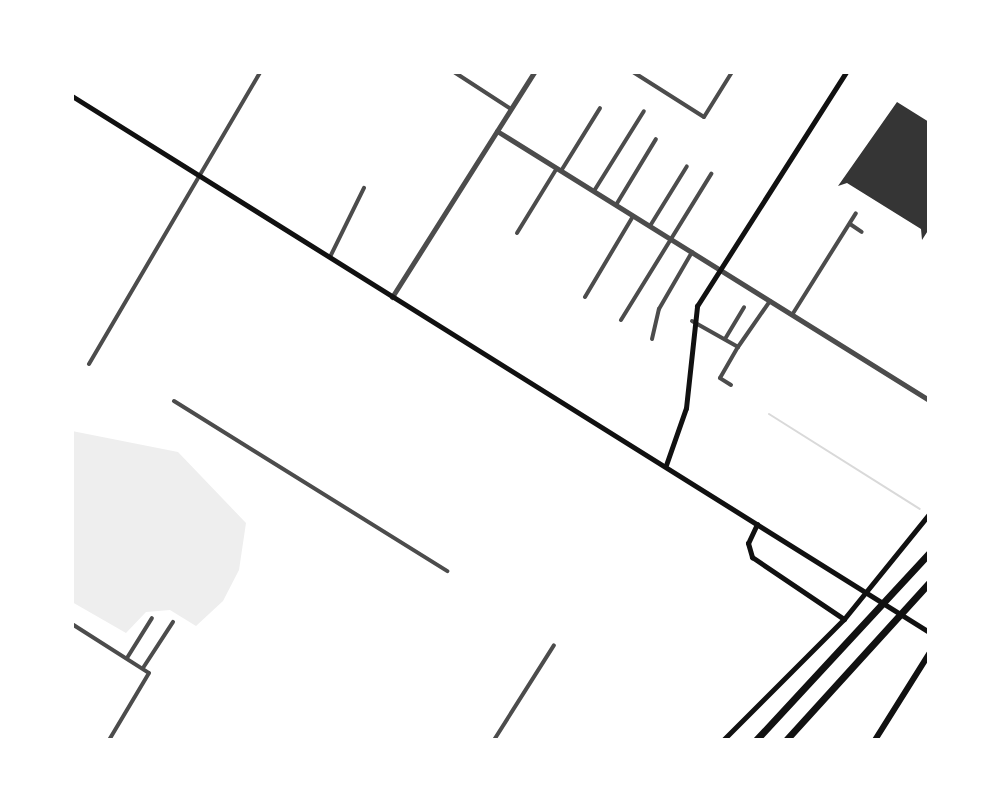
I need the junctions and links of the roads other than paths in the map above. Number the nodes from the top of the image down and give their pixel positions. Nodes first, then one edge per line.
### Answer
1 (260, 72) edge
2 (454, 72) edge
3 (534, 72) edge
4 (633, 72) edge
5 (732, 72) edge
6 (846, 72) edge
7 (72, 96) edge
8 (600, 108) dead end
9 (511, 109) junction
10 (644, 111) dead end
11 (497, 131) junction
12 (656, 139) dead end
13 (687, 166) dead end
14 (559, 169) junction
15 (197, 173) junction
16 (711, 174) dead end
17 (364, 188) dead end
18 (594, 191) junction
19 (616, 205) junction
20 (856, 213) dead end
21 (633, 216) junction
22 (850, 224) junction
23 (650, 226) junction
24 (862, 232) dead end
25 (517, 233) dead end
26 (671, 239) junction
27 (692, 252) junction
28 (330, 257) junction
29 (719, 269) junction
30 (392, 297) junction
31 (585, 297) dead end
32 (770, 301) junction
33 (744, 307) dead end
34 (792, 315) junction
35 (621, 320) dead end
36 (692, 321) junction
37 (652, 339) dead end
38 (725, 339) junction
39 (738, 347) junction
40 (89, 364) dead end
41 (731, 385) dead end
42 (929, 400) edge
43 (174, 401) dead end
44 (666, 465) junction
45 (929, 514) edge
46 (757, 524) junction
47 (929, 553) edge
48 (447, 571) dead end
49 (929, 583) edge
50 (152, 618) dead end
51 (844, 619) junction
52 (173, 622) dead end
53 (72, 624) edge
54 (929, 632) edge
55 (554, 645) dead end
56 (929, 654) edge
57 (127, 658) junction
58 (143, 668) junction
59 (109, 740) edge
60 (494, 740) edge
61 (723, 740) edge
62 (756, 740) edge
63 (786, 740) edge
64 (875, 740) edge

1 - 15 street
2 - 9 street
3 - 9 street
4 - 5 street
6 - 29 main road
7 - 15 main road
8 - 14 street
9 - 11 street
10 - 18 street
11 - 14 street
11 - 30 street
12 - 19 street
13 - 23 street
14 - 18 street
14 - 25 street
15 - 28 main road
15 - 40 street
16 - 26 street
17 - 28 street
18 - 19 street
19 - 21 street
20 - 22 street
21 - 23 street
21 - 31 street
22 - 24 street
22 - 34 street
23 - 26 street
26 - 27 street
26 - 35 street
27 - 29 street
27 - 37 street
28 - 30 main road
29 - 32 street
29 - 36 main road
30 - 44 main road
32 - 34 street
32 - 39 street
33 - 38 street
34 - 42 street
36 - 38 street
36 - 44 main road
38 - 39 street
39 - 41 street
43 - 48 street
44 - 46 main road
45 - 51 main road
46 - 51 main road
46 - 54 main road
47 - 62 highway
49 - 63 highway
50 - 57 street
51 - 61 main road
52 - 58 street
53 - 57 street
55 - 60 street
56 - 64 main road
57 - 58 street
58 - 59 street

